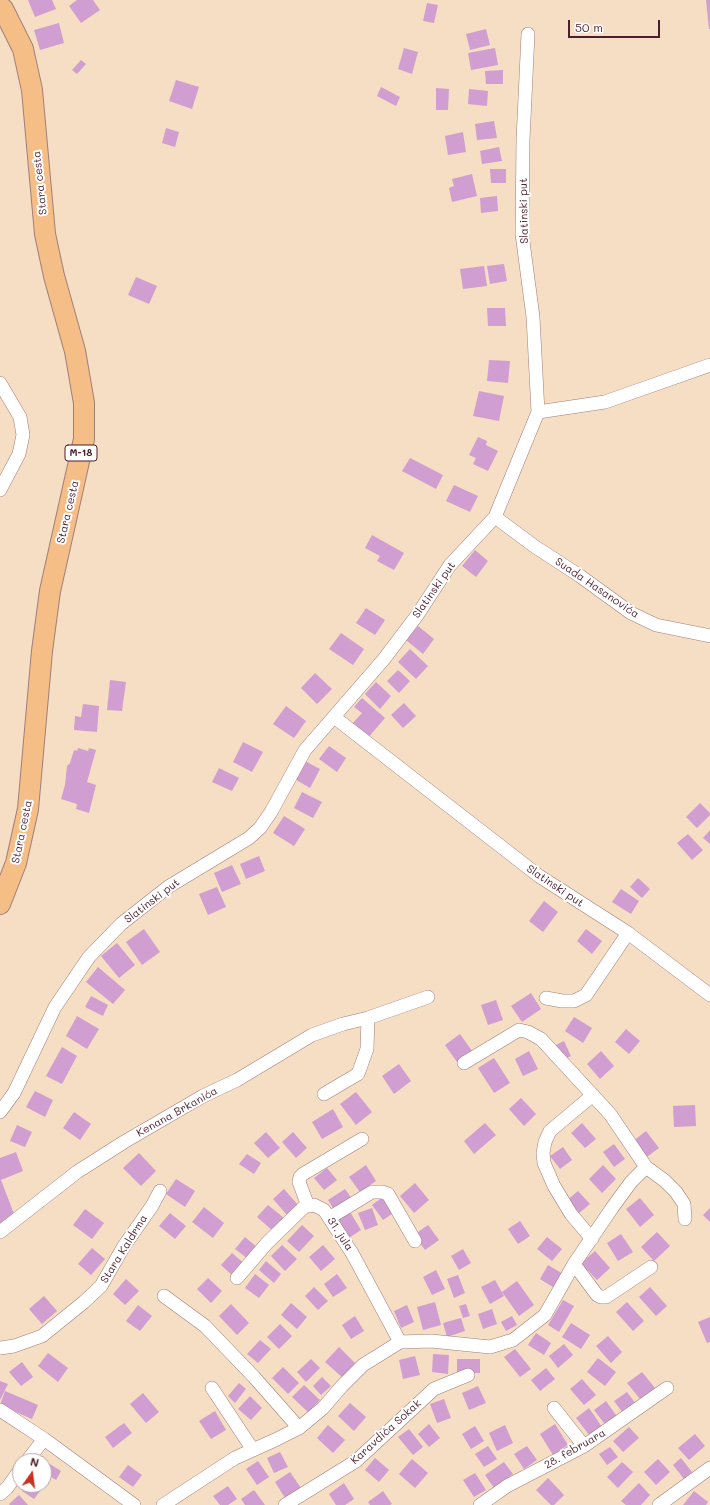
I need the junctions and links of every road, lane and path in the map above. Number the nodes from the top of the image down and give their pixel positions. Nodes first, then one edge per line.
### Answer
1 (0, 6) edge
2 (528, 34) dead end
3 (710, 365) edge
4 (0, 383) edge
5 (538, 412) junction
6 (0, 490) edge
7 (495, 517) junction
8 (710, 636) edge
9 (334, 717) junction
10 (0, 904) edge
11 (628, 933) junction
12 (710, 995) edge
13 (428, 998) dead end
14 (546, 998) dead end
15 (368, 1018) junction
16 (464, 1063) dead end
17 (324, 1094) dead end
18 (593, 1096) junction
19 (0, 1112) edge
20 (362, 1139) dead end
21 (646, 1167) junction
22 (160, 1191) dead end
23 (308, 1206) junction
24 (329, 1218) junction
25 (685, 1219) dead end
26 (0, 1232) edge
27 (592, 1239) junction
28 (415, 1241) dead end
29 (574, 1264) junction
30 (651, 1267) dead end
31 (237, 1278) dead end
32 (164, 1296) dead end
33 (400, 1342) junction
34 (0, 1348) edge
35 (468, 1375) dead end
36 (212, 1388) dead end
37 (667, 1388) dead end
38 (554, 1408) dead end
39 (0, 1410) edge
40 (299, 1428) junction
41 (44, 1439) junction
42 (584, 1446) junction
43 (253, 1450) junction
44 (33, 1453) edge
45 (710, 1468) edge
46 (12, 1481) edge
47 (0, 1494) edge
48 (134, 1505) edge
49 (163, 1505) edge
50 (285, 1505) edge
51 (480, 1505) edge
52 (659, 1505) edge

1 - 10 main road, Stara cesta / M-18
2 - 5 street, Slatinski put
3 - 5 street
4 - 6 street
5 - 7 street, Slatinski put
7 - 8 street, Suada Hasanovića
7 - 9 street, Slatinski put
9 - 11 street, Slatinski put
9 - 19 street, Slatinski put
11 - 12 street, Slatinski put
11 - 14 street
13 - 15 street, Kenana Brkanića
15 - 17 street
15 - 26 street, Kenana Brkanića
16 - 18 street
18 - 21 street
18 - 27 street
20 - 23 street
21 - 25 street
21 - 27 street
22 - 34 street, Stara Kaldrma
23 - 24 street, 31. jula
23 - 31 street
24 - 28 street
24 - 33 street, 31. jula
27 - 29 street
29 - 30 street
29 - 33 street
32 - 40 street
33 - 40 street
35 - 50 street, Karavdića Sokak
36 - 43 street
37 - 42 street, 28. februara
38 - 42 street
39 - 41 street
40 - 43 street
41 - 44 street
41 - 48 street
42 - 51 street, 28. februara
43 - 49 street
45 - 52 street
46 - 47 street

